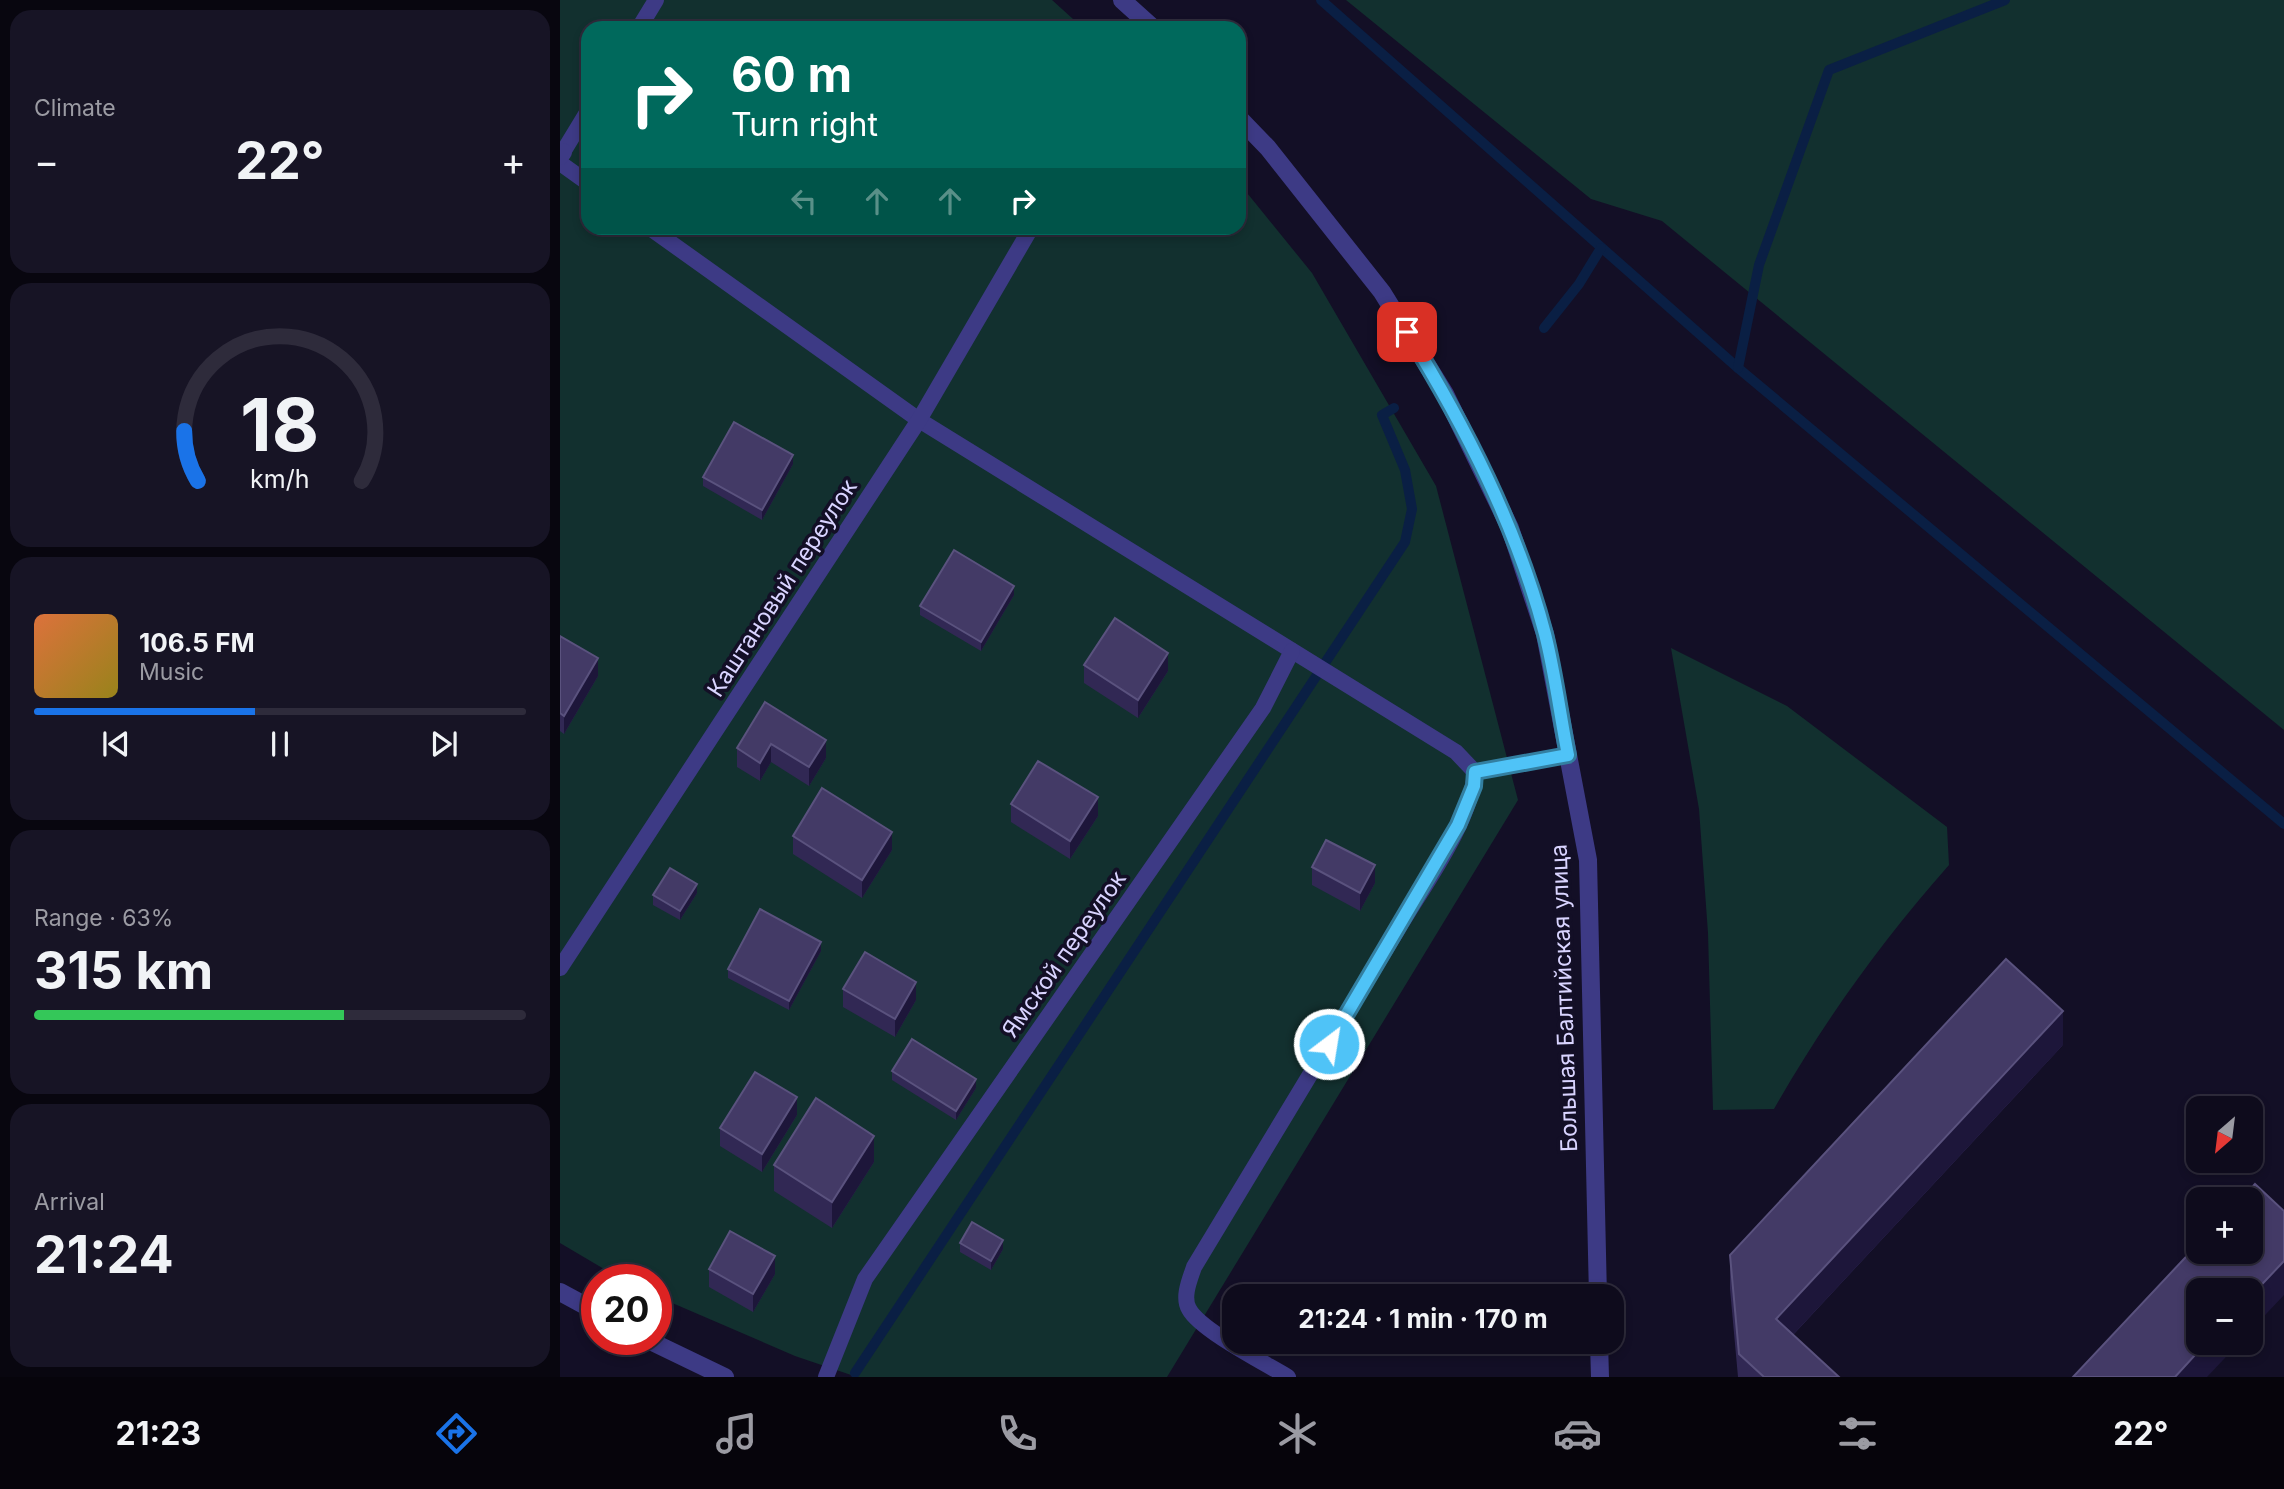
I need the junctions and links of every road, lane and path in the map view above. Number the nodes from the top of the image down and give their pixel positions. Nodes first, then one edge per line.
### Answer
1 (656, 0) edge
2 (1122, 0) edge
3 (643, 21) edge
4 (1144, 21) edge
5 (581, 123) edge
6 (1246, 125) edge
7 (561, 157) edge
8 (581, 176) edge
9 (660, 235) edge
10 (1027, 235) edge
11 (919, 420) junction
12 (1292, 651) junction
13 (1568, 755) junction
14 (1475, 772) junction
15 (560, 968) edge
16 (1598, 1284) edge
17 (560, 1292) edge
18 (581, 1303) edge
19 (672, 1352) edge
20 (1599, 1354) edge
21 (725, 1377) edge
22 (826, 1377) edge
23 (1288, 1377) edge
24 (1600, 1377) edge

1 - 3 lane
2 - 4 street
5 - 7 lane
6 - 13 street, Большая Балтийская улица
7 - 8 lane
9 - 11 lane
10 - 11 lane, Каштановый переулок
11 - 12 lane
11 - 15 lane, Каштановый переулок
12 - 14 lane
12 - 22 lane, Ямской переулок
13 - 14 lane
13 - 16 street, Большая Балтийская улица
14 - 23 lane
17 - 18 street
19 - 21 street
20 - 24 street

